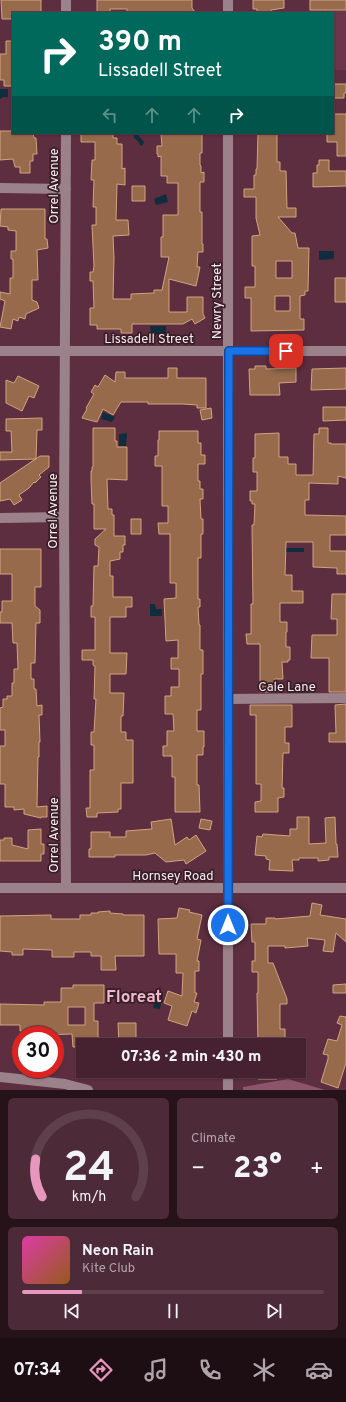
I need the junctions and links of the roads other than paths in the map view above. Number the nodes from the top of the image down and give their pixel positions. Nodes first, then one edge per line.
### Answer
1 (66, 0) edge
2 (228, 0) edge
3 (66, 12) edge
4 (228, 12) edge
5 (66, 134) edge
6 (228, 134) edge
7 (0, 188) edge
8 (66, 189) junction
9 (0, 351) edge
10 (65, 351) junction
11 (229, 351) junction
12 (346, 351) edge
13 (64, 517) junction
14 (0, 518) edge
15 (346, 698) edge
16 (228, 699) junction
17 (229, 887) junction
18 (0, 888) edge
19 (66, 888) junction
20 (346, 888) edge
21 (228, 1038) edge
22 (0, 1077) edge
23 (228, 1078) edge
24 (88, 1090) edge
25 (228, 1090) edge

1 - 3 street
2 - 4 street
5 - 8 street, Orrel Avenue
6 - 11 street, Newry Street
7 - 8 street
8 - 10 street, Orrel Avenue
9 - 10 street, Lissadell Street
10 - 11 street, Lissadell Street
10 - 13 street, Orrel Avenue
11 - 12 street, Lissadell Street
11 - 16 street, Newry Street
13 - 14 street
13 - 19 street, Orrel Avenue
15 - 16 street, Cale Lane
16 - 17 street, Newry Street
17 - 19 street, Hornsey Road
17 - 20 street, Hornsey Road
17 - 21 street, Newry Street
18 - 19 street, Hornsey Road
22 - 24 street
23 - 25 street

